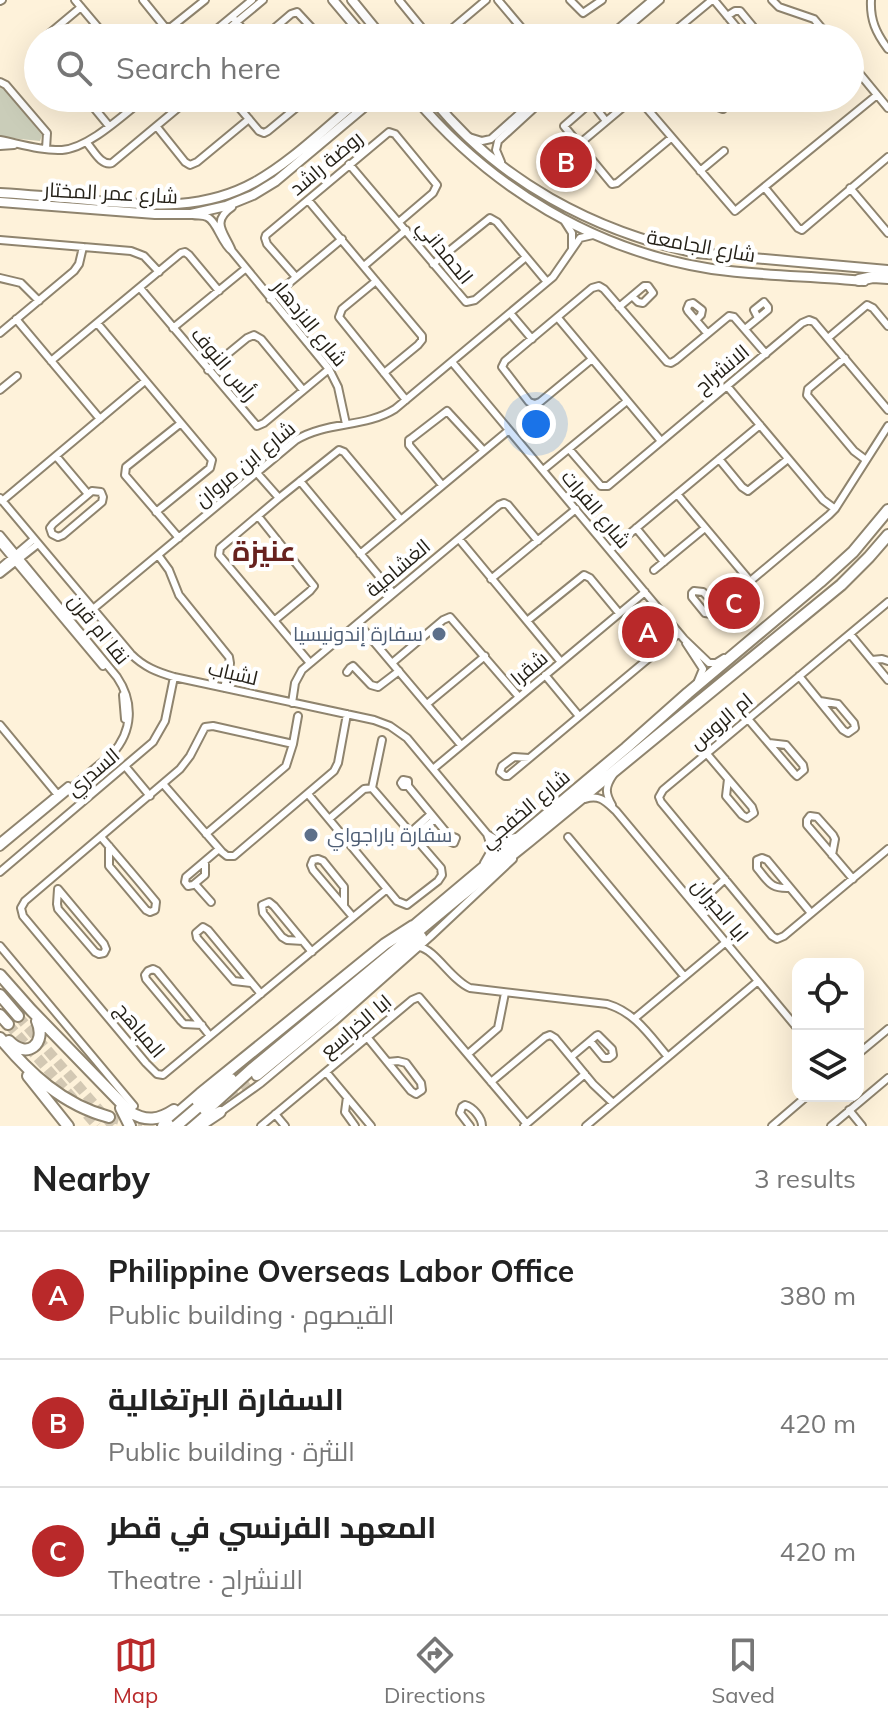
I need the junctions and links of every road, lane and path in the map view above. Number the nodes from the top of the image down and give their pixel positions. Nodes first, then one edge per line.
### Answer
1 (75, 0) edge
2 (143, 0) edge
3 (205, 0) edge
4 (252, 0) edge
5 (263, 0) edge
6 (333, 0) edge
7 (352, 0) edge
8 (400, 0) edge
9 (486, 0) edge
10 (498, 0) edge
11 (570, 0) edge
12 (602, 0) edge
13 (652, 0) edge
14 (660, 0) edge
15 (713, 0) edge
16 (772, 0) edge
17 (871, 0) edge
18 (81, 7) junction
19 (727, 16) junction
20 (234, 19) junction
21 (352, 23) edge
22 (61, 24) edge
23 (95, 24) edge
24 (162, 24) edge
25 (175, 24) edge
26 (227, 24) edge
27 (230, 24) edge
28 (238, 24) edge
29 (279, 24) edge
30 (308, 24) edge
31 (372, 24) edge
32 (419, 24) edge
33 (458, 24) edge
34 (517, 24) edge
35 (624, 24) edge
36 (632, 24) edge
37 (686, 24) edge
38 (734, 24) edge
39 (751, 24) edge
40 (818, 24) edge
41 (888, 49) edge
42 (864, 79) edge
43 (0, 82) edge
44 (877, 95) junction
45 (24, 106) edge
46 (864, 106) edge
47 (888, 108) edge
48 (29, 112) edge
49 (98, 112) edge
50 (174, 112) edge
51 (243, 112) edge
52 (289, 112) edge
53 (345, 112) edge
54 (358, 112) edge
55 (427, 112) edge
56 (438, 112) edge
57 (444, 112) edge
58 (521, 112) edge
59 (530, 112) edge
60 (579, 112) edge
61 (599, 112) edge
62 (618, 112) edge
63 (648, 112) edge
64 (857, 112) edge
65 (125, 113) edge
66 (249, 119) junction
67 (606, 121) junction
68 (109, 126) junction
69 (157, 127) junction
70 (464, 134) junction
71 (671, 138) junction
72 (0, 143) edge
73 (87, 143) junction
74 (578, 145) junction
75 (46, 149) junction
76 (724, 151) dead end
77 (888, 157) edge
78 (349, 164) junction
79 (503, 166) junction
80 (700, 171) junction
81 (765, 188) junction
82 (850, 188) junction
83 (0, 195) edge
84 (308, 200) junction
85 (240, 201) junction
86 (191, 214) junction
87 (564, 220) junction
88 (399, 222) junction
89 (406, 230) junction
90 (887, 230) edge
91 (594, 235) junction
92 (342, 239) junction
93 (0, 240) edge
94 (83, 247) junction
95 (572, 248) junction
96 (232, 251) junction
97 (526, 257) junction
98 (433, 264) junction
99 (364, 266) junction
100 (245, 269) junction
101 (888, 270) edge
102 (159, 272) junction
103 (296, 277) junction
104 (0, 278) edge
105 (859, 280) joint
106 (376, 281) junction
107 (888, 281) edge
108 (547, 282) junction
109 (140, 288) junction
110 (219, 291) junction
111 (632, 296) dead end
112 (270, 299) junction
113 (39, 301) junction
114 (619, 307) junction
115 (510, 313) junction
116 (558, 318) junction
117 (758, 318) dead end
118 (16, 319) junction
119 (696, 320) dead end
120 (97, 323) junction
121 (888, 326) edge
122 (173, 328) junction
123 (745, 329) junction
124 (0, 333) edge
125 (707, 333) junction
126 (828, 338) junction
127 (532, 339) junction
128 (766, 354) junction
129 (845, 358) junction
130 (592, 359) junction
131 (51, 361) junction
132 (452, 362) junction
133 (329, 369) junction
134 (208, 370) junction
135 (384, 373) junction
136 (17, 376) dead end
137 (145, 381) junction
138 (727, 386) junction
139 (0, 390) edge
140 (303, 390) junction
141 (406, 400) junction
142 (885, 400) edge
143 (627, 401) junction
144 (888, 410) edge
145 (100, 419) junction
146 (181, 423) junction
147 (346, 424) junction
148 (760, 425) junction
149 (888, 426) edge
150 (509, 430) junction
151 (661, 441) junction
152 (569, 449) junction
153 (483, 450) junction
154 (56, 456) junction
155 (719, 459) junction
156 (788, 459) junction
157 (866, 460) junction
158 (543, 470) junction
159 (257, 473) junction
160 (300, 481) junction
161 (442, 485) junction
162 (88, 494) junction
163 (677, 494) junction
164 (279, 498) junction
165 (1, 499) edge
166 (576, 509) junction
167 (835, 509) junction
168 (888, 510) edge
169 (156, 512) junction
170 (258, 516) junction
171 (401, 520) junction
172 (636, 528) junction
173 (705, 528) junction
174 (0, 535) edge
175 (888, 535) edge
176 (179, 538) junction
177 (459, 539) junction
178 (36, 541) junction
179 (538, 541) junction
180 (0, 543) edge
181 (610, 550) junction
182 (360, 554) junction
183 (158, 555) junction
184 (16, 558) junction
185 (664, 562) junction
186 (654, 570) dead end
187 (0, 571) edge
188 (491, 579) junction
189 (750, 581) junction
190 (645, 592) junction
191 (393, 593) junction
192 (888, 602) edge
193 (718, 607) dead end
194 (93, 609) junction
195 (619, 613) junction
196 (275, 620) junction
197 (527, 621) junction
198 (358, 623) junction
199 (850, 634) junction
200 (682, 636) junction
201 (748, 642) junction
202 (485, 656) junction
203 (872, 660) junction
204 (888, 661) edge
205 (561, 662) junction
206 (310, 663) junction
207 (392, 663) junction
208 (399, 671) junction
209 (361, 674) dead end
210 (545, 675) junction
211 (799, 676) junction
212 (174, 677) junction
213 (888, 680) edge
214 (224, 688) junction
215 (688, 693) junction
216 (519, 697) junction
217 (820, 701) junction
218 (292, 703) junction
219 (427, 704) junction
220 (347, 714) junction
221 (298, 716) dead end
222 (579, 716) junction
223 (748, 719) junction
224 (0, 725) edge
225 (0, 731) edge
226 (382, 740) dead end
227 (769, 743) junction
228 (293, 744) junction
229 (461, 745) junction
230 (707, 754) junction
231 (529, 758) junction
232 (125, 766) junction
233 (433, 769) junction
234 (617, 769) junction
235 (728, 779) junction
236 (164, 785) junction
237 (408, 786) dead end
238 (372, 788) junction
239 (308, 794) junction
240 (150, 796) junction
241 (58, 797) junction
242 (575, 803) junction
243 (616, 811) junction
244 (433, 817) junction
245 (329, 819) junction
246 (206, 834) junction
247 (412, 834) junction
248 (487, 834) junction
249 (101, 837) junction
250 (450, 837) dead end
251 (526, 837) junction
252 (568, 837) dead end
253 (0, 844) edge
254 (109, 846) junction
255 (219, 849) junction
256 (888, 849) edge
257 (832, 855) junction
258 (109, 857) junction
259 (118, 857) junction
260 (205, 861) junction
261 (493, 871) junction
262 (0, 872) edge
263 (477, 872) junction
264 (50, 879) junction
265 (725, 879) junction
266 (853, 879) junction
267 (195, 884) junction
268 (790, 888) junction
269 (58, 889) junction
270 (387, 889) junction
271 (66, 898) junction
272 (340, 898) junction
273 (58, 899) junction
274 (211, 902) dead end
275 (694, 904) junction
276 (811, 913) junction
277 (353, 917) junction
278 (418, 922) junction
279 (294, 936) junction
280 (430, 937) junction
281 (726, 942) junction
282 (0, 946) edge
283 (419, 947) junction
284 (312, 952) junction
285 (448, 972) junction
286 (0, 975) edge
287 (684, 976) junction
288 (246, 980) junction
289 (758, 981) junction
290 (503, 993) junction
291 (261, 994) junction
292 (0, 995) edge
293 (31, 1010) junction
294 (0, 1015) edge
295 (18, 1016) tunnel mouth
296 (635, 1018) junction
297 (194, 1020) junction
298 (792, 1022) edge
299 (4, 1027) edge
300 (888, 1029) edge
301 (210, 1036) junction
302 (367, 1037) junction
303 (0, 1038) edge
304 (590, 1041) dead end
305 (864, 1049) edge
306 (468, 1054) junction
307 (17, 1057) junction
308 (571, 1057) junction
309 (668, 1057) junction
310 (388, 1062) junction
311 (326, 1072) junction
312 (585, 1074) junction
313 (257, 1075) tunnel mouth
314 (888, 1078) edge
315 (491, 1082) junction
316 (111, 1094) junction
317 (200, 1094) junction
318 (347, 1097) junction
319 (800, 1102) edge
320 (611, 1105) junction
321 (134, 1106) dead end
322 (849, 1110) junction
323 (220, 1112) joint
324 (275, 1114) junction
325 (109, 1117) tunnel mouth
326 (201, 1119) edge
327 (525, 1125) edge
328 (68, 1126) edge
329 (130, 1126) edge
330 (163, 1126) edge
331 (176, 1126) edge
332 (189, 1126) edge
333 (261, 1126) edge
334 (285, 1126) edge
335 (355, 1126) edge
336 (371, 1126) edge
337 (470, 1126) edge
338 (482, 1126) edge
339 (586, 1126) edge
340 (772, 1126) edge
341 (831, 1126) edge
342 (862, 1126) edge

1 - 18 street
2 - 24 street
3 - 25 street
4 - 20 street
5 - 20 street
6 - 21 main road
7 - 31 main road
8 - 32 street
9 - 33 street
10 - 34 street
11 - 12 street
13 - 35 street
14 - 36 street
15 - 19 street
15 - 37 street
16 - 40 street
17 - 41 street
18 - 22 street
18 - 23 street
19 - 38 street
19 - 39 street
20 - 26 street
20 - 27 street
20 - 28 street
29 - 30 street
42 - 44 street
43 - 45 street
44 - 46 street
44 - 47 street
48 - 75 street
49 - 68 street
50 - 69 street
51 - 66 street
52 - 66 street
53 - 83 main road, شارع عمر المختار
54 - 85 main road, شارع عمر المختار
55 - 87 main road, شارع الجامعة
56 - 70 main road
57 - 70 main road, شارع الجامعة
58 - 70 street
59 - 79 street
60 - 74 street
61 - 67 street
62 - 67 street
63 - 71 street
64 - 81 street
65 - 68 street
66 - 69 street
67 - 74 street
68 - 73 street
69 - 73 street
70 - 79 main road, شارع الجامعة
71 - 74 street
71 - 80 street
72 - 75 street
73 - 75 street
76 - 80 street
77 - 82 street
78 - 84 street, روضة راشد
78 - 88 street, الحمداني
78 - 88 street, روضة راشد
79 - 101 main road, شارع الجامعة
80 - 81 street
81 - 82 street
82 - 90 street
83 - 86 main road, شارع عمر المختار
84 - 92 street
84 - 103 street, روضة راشد
85 - 86 main road, شارع عمر المختار
85 - 96 street, شارع الازدهار
86 - 96 street, شارع الازدهار
87 - 91 main road, شارع الجامعة
87 - 95 street
88 - 89 street, الحمداني
89 - 98 street, الحمداني
89 - 99 street
91 - 95 street, شارع ابن مروان
91 - 105 main road, شارع الجامعة
92 - 99 street
92 - 103 street
93 - 94 street
94 - 102 street
94 - 113 street
95 - 108 street, شارع ابن مروان
96 - 100 street, شارع الازدهار
97 - 98 street
97 - 98 street, الحمداني
97 - 108 street
99 - 106 street
100 - 110 street
100 - 112 street, شارع الازدهار
102 - 109 street
102 - 110 street
103 - 112 street
104 - 113 street
105 - 107 highway
106 - 135 street
106 - 135 street
108 - 115 street, شارع ابن مروان
109 - 120 street
109 - 122 street, رأس النوف
110 - 122 street
111 - 114 street
112 - 133 street, شارع الازدهار
113 - 118 street
114 - 116 street
114 - 125 street
115 - 127 street
115 - 132 street, شارع ابن مروان
116 - 127 street
116 - 130 street
117 - 123 street
118 - 124 street
118 - 131 street
119 - 125 street
120 - 131 street
120 - 137 street
121 - 126 street
122 - 134 street, رأس النوف
123 - 125 street
123 - 128 street
126 - 128 street, الانشراح
126 - 129 street
127 - 130 street
128 - 138 street, الانشراح
129 - 142 street
129 - 157 street
130 - 143 street
131 - 145 street
132 - 141 street, شارع ابن مروان
132 - 150 street, شارع الفرات
133 - 140 street, رأس النوف
133 - 147 street, شارع الازدهار
134 - 140 street
134 - 140 street, رأس النوف
135 - 141 street
136 - 139 street
137 - 145 street
137 - 146 street
138 - 148 street
138 - 151 street, الانشراح
141 - 147 street, شارع ابن مروان
142 - 144 street
143 - 151 street
143 - 152 street
145 - 154 street
146 - 169 street
146 - 169 street
147 - 159 street, شارع ابن مروان
148 - 155 street
148 - 156 street
149 - 157 street
150 - 153 street
150 - 158 street, شارع الفرات
151 - 152 street, الانشراح
152 - 158 street
153 - 161 street
153 - 161 street
154 - 162 street
154 - 165 street
155 - 156 street
155 - 163 street
156 - 167 street
157 - 167 street
158 - 166 street, شارع الفرات
159 - 164 street
159 - 176 street, شارع ابن مروان
160 - 164 street
160 - 171 street
160 - 182 street
161 - 171 street
162 - 162 street
163 - 172 street
163 - 173 street
164 - 170 street
165 - 178 street, لشباب
166 - 179 street
166 - 181 street, شارع الفرات
167 - 189 street
168 - 201 highway, شارع الخفجي
169 - 176 street
170 - 196 street
170 - 196 street
171 - 182 street
172 - 181 street
172 - 185 street
173 - 185 street
173 - 189 street
174 - 184 street, نقا ام قرن
175 - 234 highway, شارع الخفجي
176 - 183 street, شارع ابن مروان
177 - 179 street, الغشامية
177 - 188 street
177 - 191 street, الغشامية
178 - 184 street
178 - 194 street, لشباب
179 - 188 street
180 - 184 street, نقا ام قرن
181 - 190 street, شارع الفرات
182 - 191 street
183 - 194 street, شارع ابن مروان
183 - 214 street
184 - 187 street
184 - 241 street, نقا ام قرن
185 - 186 street
188 - 197 street
189 - 193 street
190 - 195 street, شقرا
190 - 200 street, شارع الفرات
191 - 198 street, الغشامية
192 - 199 street, ام الروس
194 - 212 street, لشباب
195 - 197 street
195 - 205 street, شقرا
196 - 206 street
197 - 205 street
198 - 206 street, الغشامية
198 - 207 street
199 - 203 street
199 - 211 street, ام الروس
200 - 201 street, شارع الفرات
200 - 215 street, شارع الفرات
200 - 222 street
201 - 215 highway, شارع الخفجي
202 - 207 street
202 - 216 street
202 - 219 street
203 - 204 street
203 - 213 street
205 - 210 street, شقرا
206 - 218 street, الغشامية
207 - 208 street
208 - 209 street
208 - 219 street
210 - 216 street, شقرا
210 - 222 street
211 - 217 street
211 - 223 street, ام الروس
212 - 214 street, لشباب
212 - 232 street, السدري
214 - 218 street, لشباب
215 - 251 highway, شارع الخفجي
216 - 229 street, شقرا
217 - 217 street
218 - 220 street, لشباب
219 - 229 street
220 - 233 street, لشباب
220 - 239 street
221 - 228 street
222 - 231 street
223 - 227 street
223 - 230 street, ام الروس
224 - 241 street
225 - 241 street
226 - 238 street
227 - 227 street
228 - 236 street, المباهج
228 - 246 street
229 - 233 street, شقرا
230 - 235 street
230 - 265 street, ام الروس
231 - 231 street
232 - 240 street
232 - 262 street, السدري
233 - 248 street, لشباب
234 - 242 highway, شارع الخفجي
234 - 243 street
235 - 235 street
236 - 240 street, المباهج
236 - 246 street
237 - 244 street
238 - 245 street
238 - 247 street
239 - 245 street
239 - 255 street
240 - 249 street, المباهج
241 - 253 street, نقا ام قرن
242 - 243 street
242 - 251 highway, شارع الخفجي
243 - 275 street, ابا الحيران
244 - 247 street
244 - 250 street
245 - 270 street
246 - 255 street
247 - 270 street
248 - 251 street
248 - 263 street
249 - 254 street
249 - 264 street, المباهج
251 - 261 highway, شارع الخفجي
251 - 263 highway, شارع الخفجي
251 - 280 street, شارع الخفجي
252 - 287 street
254 - 258 street
254 - 259 street
255 - 260 street
256 - 266 street, ام الروس
257 - 257 street
257 - 266 street
258 - 259 street
258 - 259 street
260 - 267 street
260 - 267 street
261 - 313 highway
261 - 326 highway, شارع الخفجي
263 - 278 highway, شارع الخفجي
264 - 269 street
264 - 301 street, المباهج
265 - 275 street
265 - 276 street, ام الروس
266 - 276 street, ام الروس
267 - 274 street
268 - 268 street
268 - 276 street
269 - 271 street
269 - 273 street
270 - 277 street, المباهج
271 - 273 street
271 - 273 street
272 - 272 street
272 - 277 street
275 - 281 street, ابا الحيران
277 - 284 street, المباهج
278 - 317 highway
278 - 326 highway, شارع الخفجي
279 - 279 street
279 - 284 street
280 - 283 street, شارع الخفجي
280 - 285 street
281 - 287 street
281 - 289 street, ابا الحيران
282 - 321 street
283 - 285 street
283 - 323 street, شارع الخفجي
284 - 291 street, المباهج
285 - 290 street
286 - 293 highway
287 - 296 street
288 - 288 street
288 - 291 street
289 - 298 street, ابا الحيران
289 - 309 street
290 - 296 street
290 - 306 street
291 - 301 street, المباهج
292 - 295 highway
293 - 299 highway
293 - 316 highway
294 - 299 highway
296 - 309 street
297 - 297 street
297 - 301 street
300 - 305 street
302 - 306 street, ابا الخراسع
302 - 310 street
302 - 311 street, ابا الخراسع
303 - 307 highway
304 - 308 street
306 - 315 street, ابا الخراسع
307 - 325 highway
307 - 328 highway
308 - 312 street
308 - 315 street
309 - 320 street
310 - 310 street
311 - 318 street
311 - 324 street, ابا الخراسع
312 - 320 street
312 - 327 street
314 - 322 street
315 - 327 street, ابا الخراسع
316 - 317 highway
316 - 329 highway
317 - 330 highway
318 - 335 street
318 - 336 street
319 - 340 street
320 - 339 street
322 - 341 street
322 - 342 street
323 - 326 highway
324 - 333 street, ابا الخراسع
324 - 334 street
326 - 331 highway, شارع الخفجي, bridge
326 - 332 highway, شارع الخفجي
337 - 338 street

